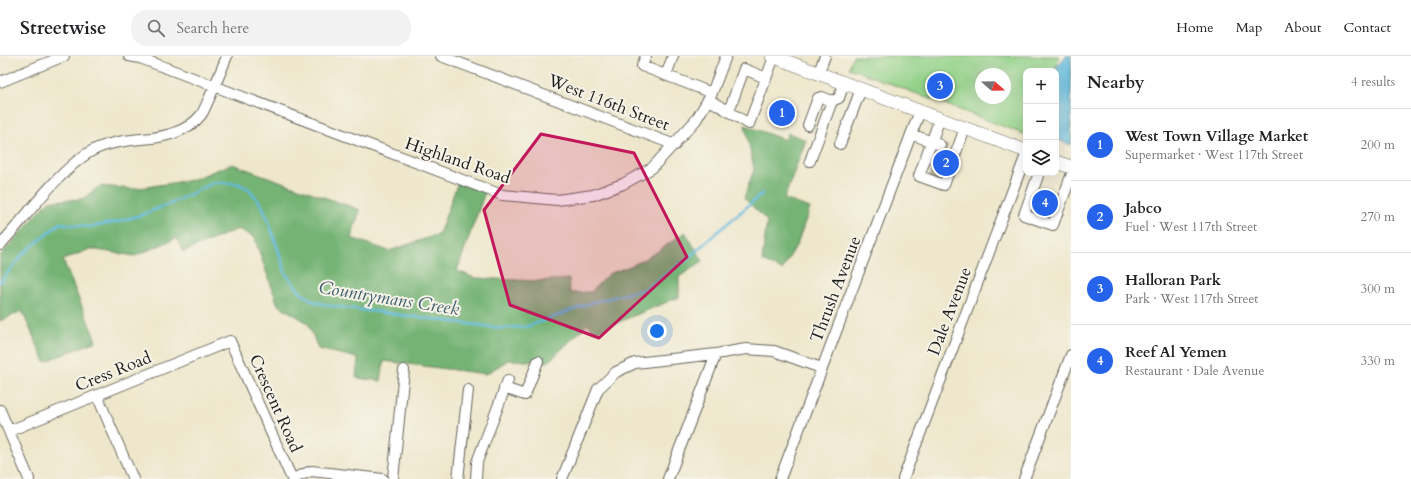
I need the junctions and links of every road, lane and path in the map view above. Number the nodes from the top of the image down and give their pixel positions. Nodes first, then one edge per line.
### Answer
1 (64, 56) edge
2 (129, 56) edge
3 (227, 56) edge
4 (441, 56) edge
5 (646, 56) edge
6 (674, 56) edge
7 (726, 56) edge
8 (773, 56) edge
9 (825, 56) edge
10 (794, 60) edge
11 (818, 74) junction
12 (666, 76) junction
13 (766, 78) junction
14 (0, 82) edge
15 (844, 83) junction
16 (215, 86) junction
17 (861, 89) junction
18 (710, 96) junction
19 (832, 101) junction
20 (729, 111) junction
21 (920, 111) junction
22 (940, 118) junction
23 (808, 125) dead end
24 (965, 128) junction
25 (911, 134) junction
26 (675, 144) junction
27 (840, 144) dead end
28 (944, 146) junction
29 (1023, 150) edge
30 (939, 159) junction
31 (810, 161) dead end
32 (1023, 163) edge
33 (1059, 163) edge
34 (1071, 167) edge
35 (1038, 176) edge
36 (1071, 176) edge
37 (0, 245) edge
38 (230, 341) joint
39 (716, 354) junction
40 (1071, 355) edge
41 (538, 361) dead end
42 (822, 368) junction
43 (404, 370) dead end
44 (468, 390) dead end
45 (97, 395) junction
46 (1, 415) edge
47 (8, 431) junction
48 (29, 479) edge
49 (134, 479) edge
50 (292, 479) edge
51 (383, 479) edge
52 (392, 479) edge
53 (458, 479) edge
54 (476, 479) edge
55 (562, 479) edge
56 (668, 479) edge
57 (780, 479) edge
58 (903, 479) edge
59 (1024, 479) edge

1 - 14 street
2 - 16 street, Highland Road
3 - 16 street
4 - 26 street, West 116th Street
5 - 12 street
6 - 12 street
7 - 18 street, Highland Road
8 - 10 main road
8 - 13 street
9 - 11 street
10 - 11 main road
11 - 15 main road
12 - 18 street
13 - 20 street
13 - 20 street
15 - 17 main road
15 - 19 street
16 - 26 street, Highland Road
16 - 37 street
17 - 21 main road
17 - 27 street
18 - 20 street
18 - 26 street, Highland Road
19 - 23 street
19 - 31 street
21 - 22 main road
21 - 25 street, Thrush Avenue
22 - 24 main road
22 - 28 street
24 - 28 street
24 - 29 main road
25 - 28 street
25 - 42 street, Thrush Avenue
28 - 30 street
28 - 30 street
30 - 30 street
32 - 58 street, Dale Avenue
33 - 34 main road
35 - 36 street
38 - 45 street, Cress Road
38 - 50 street, Crescent Road
39 - 42 street
39 - 55 street
39 - 56 street
40 - 59 street
41 - 54 street
42 - 57 street, Thrush Avenue
43 - 52 street
44 - 53 street
45 - 47 street, Cress Road
45 - 49 street
46 - 47 street
47 - 48 street
50 - 51 street

